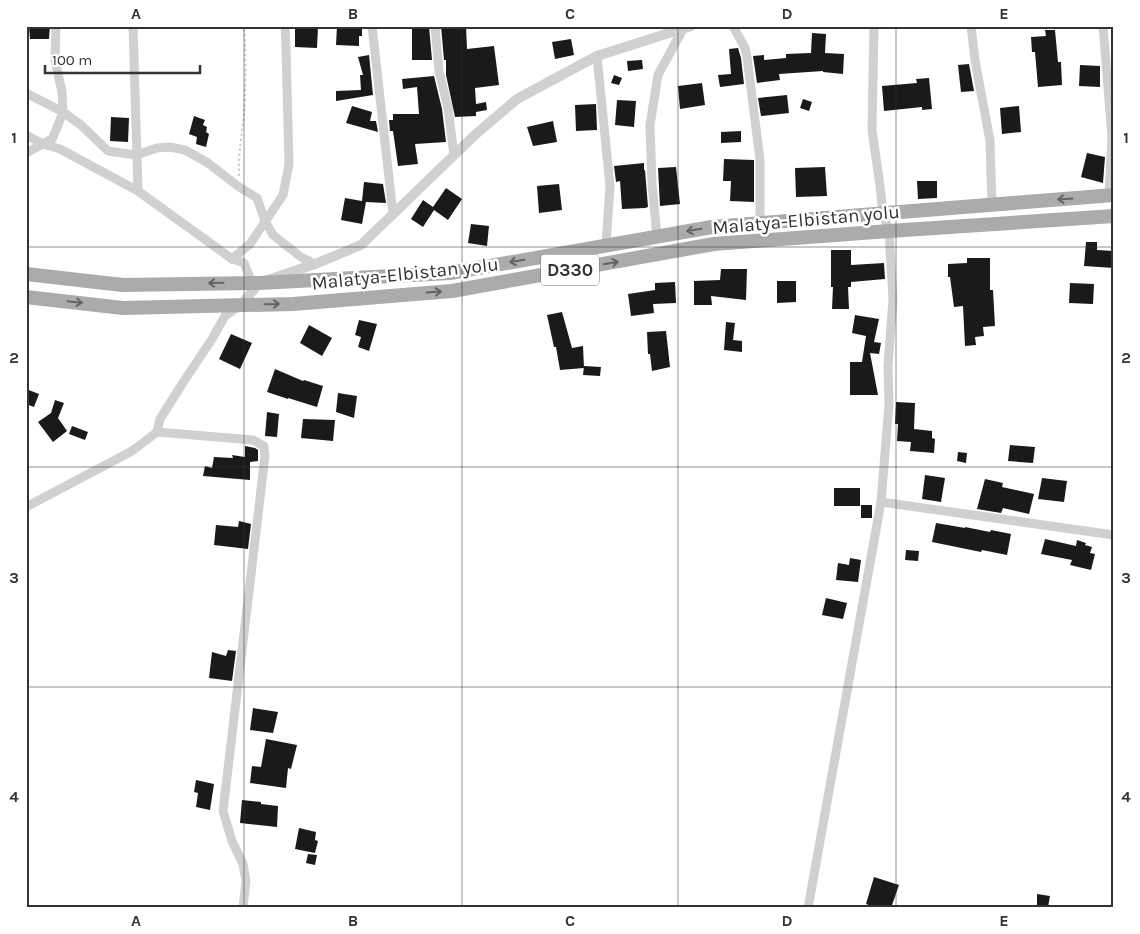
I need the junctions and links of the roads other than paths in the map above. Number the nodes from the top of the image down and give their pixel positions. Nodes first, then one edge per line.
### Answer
1 (56, 26) edge
2 (134, 26) edge
3 (285, 26) edge
4 (372, 26) edge
5 (434, 26) edge
6 (734, 26) edge
7 (874, 26) edge
8 (971, 26) edge
9 (1103, 26) edge
10 (687, 28) edge
11 (597, 56) junction
12 (26, 93) edge
13 (63, 112) junction
14 (26, 135) edge
15 (43, 144) junction
16 (26, 153) edge
17 (136, 154) junction
18 (454, 155) junction
19 (138, 191) junction
20 (1112, 196) edge
21 (992, 205) junction
22 (393, 214) junction
23 (883, 214) junction
24 (1114, 216) edge
25 (265, 221) junction
26 (760, 223) junction
27 (889, 231) junction
28 (657, 237) junction
29 (606, 246) junction
30 (232, 259) junction
31 (315, 264) junction
32 (26, 274) edge
33 (255, 283) junction
34 (26, 297) edge
35 (241, 305) junction
36 (157, 432) junction
37 (880, 502) junction
38 (26, 507) edge
39 (1114, 535) edge
40 (243, 908) edge
41 (808, 908) edge

1 - 13 street
2 - 17 street
3 - 25 street
4 - 22 street
5 - 18 street
6 - 26 street
7 - 23 street
8 - 21 street
9 - 20 street
10 - 11 street
10 - 28 street
11 - 18 street
11 - 29 street
12 - 13 street
13 - 15 street
13 - 17 street
14 - 15 street
15 - 16 street
15 - 19 street
17 - 19 street
17 - 25 street
18 - 22 street
19 - 30 street
20 -> 21 main road, Malatya-Elbistan yolu / D330
21 - 23 main road, Malatya-Elbistan yolu / D330
22 - 31 street
23 - 26 main road, Malatya-Elbistan yolu / D330
23 - 27 street
24 - 27 main road, Malatya-Elbistan yolu / D330
25 - 30 street
25 - 31 street
26 -> 28 main road, Malatya-Elbistan yolu / D330
35 -> 27 main road, Malatya-Elbistan yolu / D330
27 - 37 street
28 - 29 main road, Malatya-Elbistan yolu / D330
29 -> 33 main road, Malatya-Elbistan yolu / D330
30 - 33 street
31 - 33 street
33 -> 32 main road, Malatya-Elbistan yolu / D330
33 - 35 street
34 -> 35 main road, Malatya-Elbistan yolu / D330
35 - 36 street
36 - 38 street
36 - 40 street
37 - 39 street
37 - 41 street

